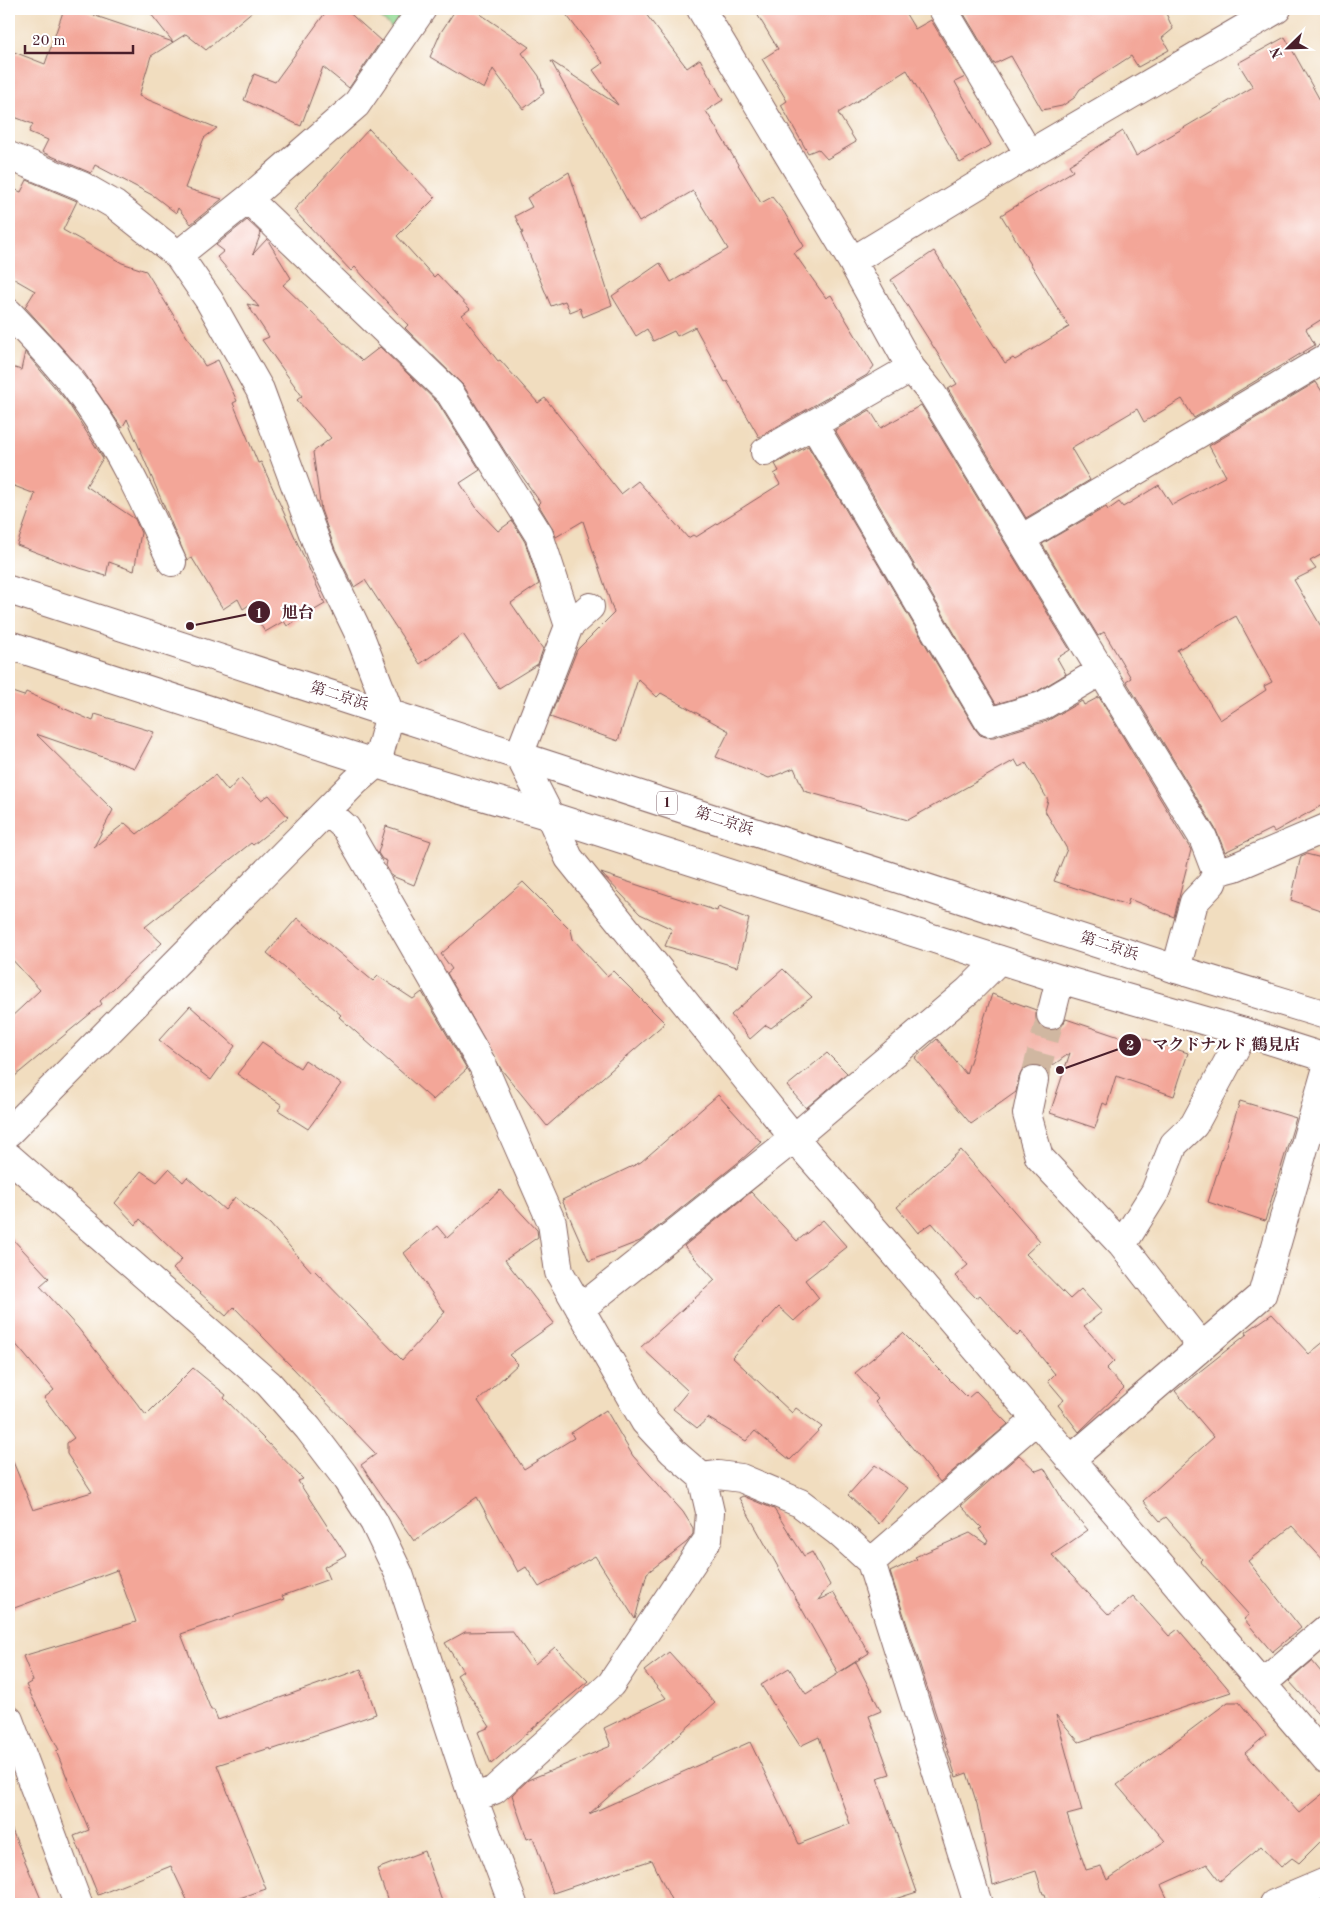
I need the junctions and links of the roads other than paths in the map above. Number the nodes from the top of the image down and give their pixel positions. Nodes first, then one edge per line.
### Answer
1 (422, 9) edge
2 (701, 9) edge
3 (942, 9) edge
4 (1276, 9) edge
5 (1029, 154) junction
6 (9, 156) edge
7 (248, 199) junction
8 (178, 255) junction
9 (852, 262) junction
10 (9, 313) edge
11 (1326, 358) edge
12 (910, 368) junction
13 (813, 424) junction
14 (765, 452) dead end
15 (1021, 539) junction
16 (172, 562) dead end
17 (9, 590) edge
18 (590, 607) dead end
19 (569, 626) junction
20 (9, 645) edge
21 (1101, 671) junction
22 (390, 714) junction
23 (519, 755) junction
24 (376, 763) junction
25 (328, 812) junction
26 (550, 816) junction
27 (1326, 828) edge
28 (1216, 872) junction
29 (999, 960) junction
30 (1176, 968) junction
31 (1060, 979) junction
32 (1051, 1014) tunnel mouth
33 (1326, 1015) edge
34 (1244, 1032) junction
35 (1326, 1058) edge
36 (1326, 1071) edge
37 (1034, 1080) tunnel mouth
38 (9, 1132) edge
39 (794, 1138) junction
40 (9, 1157) edge
41 (1122, 1245) junction
42 (580, 1309) junction
43 (1202, 1347) junction
44 (1036, 1420) junction
45 (1070, 1460) junction
46 (702, 1477) junction
47 (871, 1562) junction
48 (1326, 1629) edge
49 (1262, 1684) junction
50 (9, 1720) edge
51 (1326, 1759) edge
52 (473, 1798) junction
53 (1326, 1882) edge
54 (78, 1904) edge
55 (513, 1904) edge
56 (978, 1904) edge
57 (1274, 1904) edge

1 - 7 main road
2 - 9 main road
3 - 5 main road
4 - 5 main road
5 - 9 main road
6 - 8 main road
7 - 8 main road
7 - 19 main road
8 - 22 main road
9 - 12 main road
10 - 16 main road
11 - 15 main road
12 - 13 main road
12 - 15 main road
13 - 14 main road
13 - 21 main road
15 - 21 main road
17 - 22 main road, 第二京浜 / 1
18 - 19 main road
19 - 23 main road
20 - 24 main road
21 - 28 main road
22 - 23 main road, 第二京浜 / 1
22 - 24 main road
23 - 26 main road
23 - 30 main road, 第二京浜 / 1
24 - 25 main road
24 - 26 main road
25 - 38 main road
25 - 42 main road
26 - 29 main road
26 - 39 main road
27 - 28 main road
28 - 30 main road
29 - 31 main road
29 - 39 main road
30 - 33 main road, 第二京浜 / 1
31 - 32 main road
31 - 34 main road
34 - 35 main road
34 - 41 main road
36 - 43 main road
37 - 41 main road
39 - 42 main road
39 - 44 main road
40 - 52 main road
41 - 43 main road
42 - 46 main road
43 - 45 main road
44 - 45 main road
44 - 47 main road
45 - 49 main road
46 - 47 main road
46 - 52 main road
47 - 56 main road
48 - 49 main road
49 - 51 main road
50 - 54 main road
52 - 55 main road
53 - 57 main road

